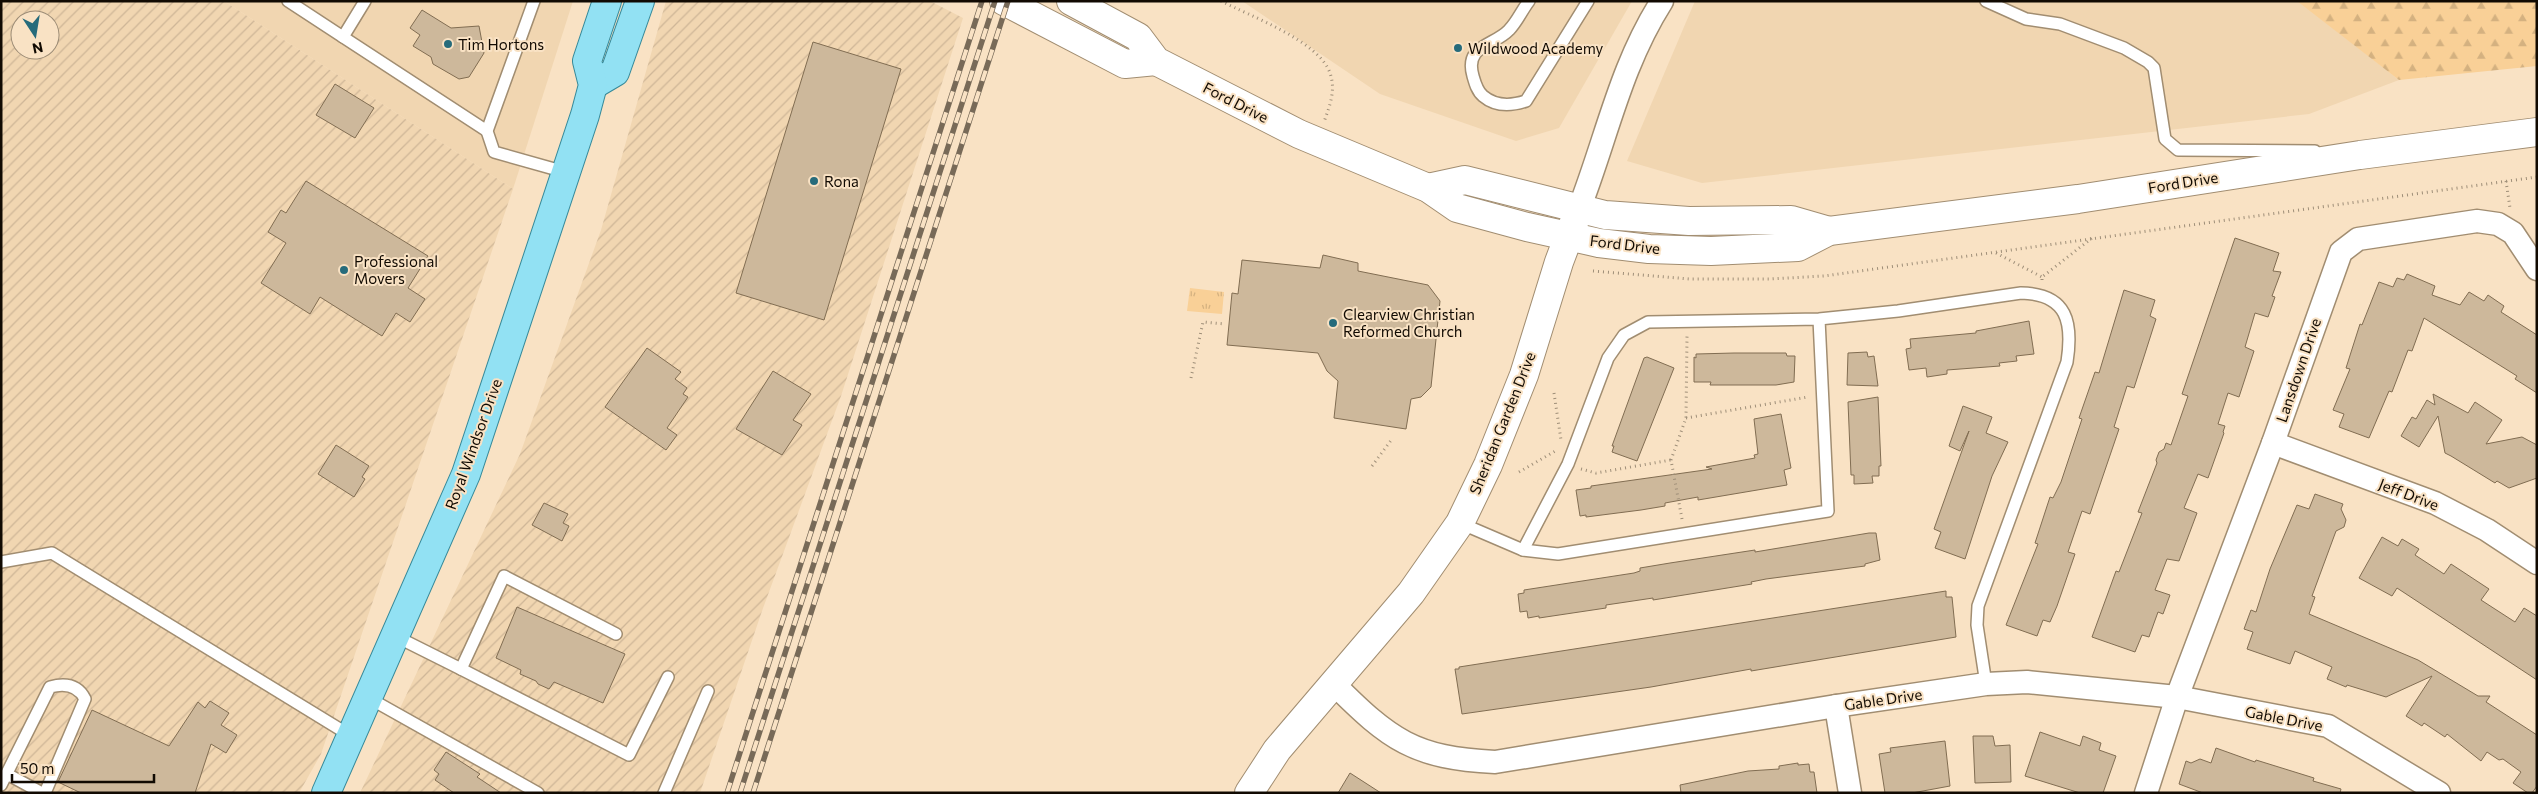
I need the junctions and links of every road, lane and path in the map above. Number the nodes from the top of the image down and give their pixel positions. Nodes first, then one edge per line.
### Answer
1 (288, 1) edge
2 (365, 1) edge
3 (534, 1) edge
4 (607, 1) edge
5 (640, 1) edge
6 (1004, 1) edge
7 (1071, 1) edge
8 (1221, 1) edge
9 (1529, 1) edge
10 (1588, 1) edge
11 (1662, 1) edge
12 (1986, 1) edge
13 (343, 37) junction
14 (1156, 61) junction
15 (593, 86) junction
16 (487, 131) junction
17 (2537, 132) edge
18 (1317, 141) junction
19 (2360, 155) junction
20 (565, 172) junction
21 (2537, 177) edge
22 (1428, 188) junction
23 (1579, 209) junction
24 (1829, 231) junction
25 (1569, 236) junction
26 (2092, 238) junction
27 (1995, 252) junction
28 (2537, 269) edge
29 (1593, 271) dead end
30 (2042, 276) junction
31 (2040, 293) junction
32 (1819, 319) junction
33 (1687, 321) junction
34 (1225, 324) dead end
35 (1191, 378) dead end
36 (1554, 393) dead end
37 (1823, 394) junction
38 (1686, 418) junction
39 (1392, 439) dead end
40 (2273, 443) junction
41 (1671, 460) junction
42 (1568, 464) junction
43 (1372, 466) dead end
44 (1519, 472) dead end
45 (1460, 523) junction
46 (1684, 534) junction
47 (1523, 550) junction
48 (1, 562) edge
49 (2537, 563) edge
50 (616, 634) dead end
51 (395, 636) junction
52 (461, 669) junction
53 (668, 677) dead end
54 (1334, 684) junction
55 (1986, 684) junction
56 (708, 691) dead end
57 (2177, 697) junction
58 (367, 698) junction
59 (1836, 706) junction
60 (351, 736) junction
61 (7, 774) junction
62 (1, 785) edge
63 (44, 793) edge
64 (326, 793) edge
65 (538, 793) edge
66 (664, 793) edge
67 (1250, 793) edge
68 (1850, 793) edge
69 (2146, 793) edge
70 (2439, 793) edge

1 - 13 lane
2 - 13 lane
3 - 16 lane
4 - 15 main road
5 - 15 main road
6 - 14 main road
7 - 14 main road, Ford Drive
8 - 18 path
9 - 10 lane
11 - 23 street, Sheridan Garden Drive
12 - 19 lane
13 - 16 lane
14 - 18 main road, Ford Drive
15 - 20 main road, Royal Windsor Drive
16 - 20 lane
17 - 19 main road, Ford Drive
18 - 22 main road, Ford Drive
19 - 24 main road, Ford Drive
20 - 51 main road, Royal Windsor Drive
21 - 26 path
22 - 23 main road, Ford Drive
22 - 25 main road, Ford Drive
23 - 24 main road, Ford Drive
23 - 25 main road, Sheridan Garden Drive
24 - 25 main road, Ford Drive
25 - 45 main road, Sheridan Garden Drive
26 - 27 path
26 - 30 path
27 - 29 path
27 - 30 path
28 - 40 street, Lansdown Drive
30 - 31 path
31 - 32 lane
31 - 55 lane
32 - 33 lane
32 - 37 lane
33 - 38 path
33 - 42 lane
34 - 35 path
36 - 44 path
37 - 38 path
37 - 46 lane
38 - 41 path
39 - 43 path
40 - 49 street, Jeff Drive
40 - 57 street, Lansdown Drive
41 - 42 path
41 - 46 path
42 - 47 lane
45 - 47 lane
45 - 54 main road, Sheridan Garden Drive
46 - 47 lane
48 - 60 lane
50 - 52 lane
51 - 52 lane
51 - 58 main road, Royal Windsor Drive
52 - 53 lane
54 - 59 street, Gable Drive
54 - 67 main road, Sheridan Garden Drive
55 - 57 street, Gable Drive
55 - 59 street, Gable Drive
56 - 66 lane
57 - 69 street, Lansdown Drive
57 - 70 street, Gable Drive
58 - 60 main road, Royal Windsor Drive
58 - 65 lane
59 - 68 street
60 - 64 main road, Royal Windsor Drive
61 - 62 lane
61 - 63 lane
61 - 63 lane

